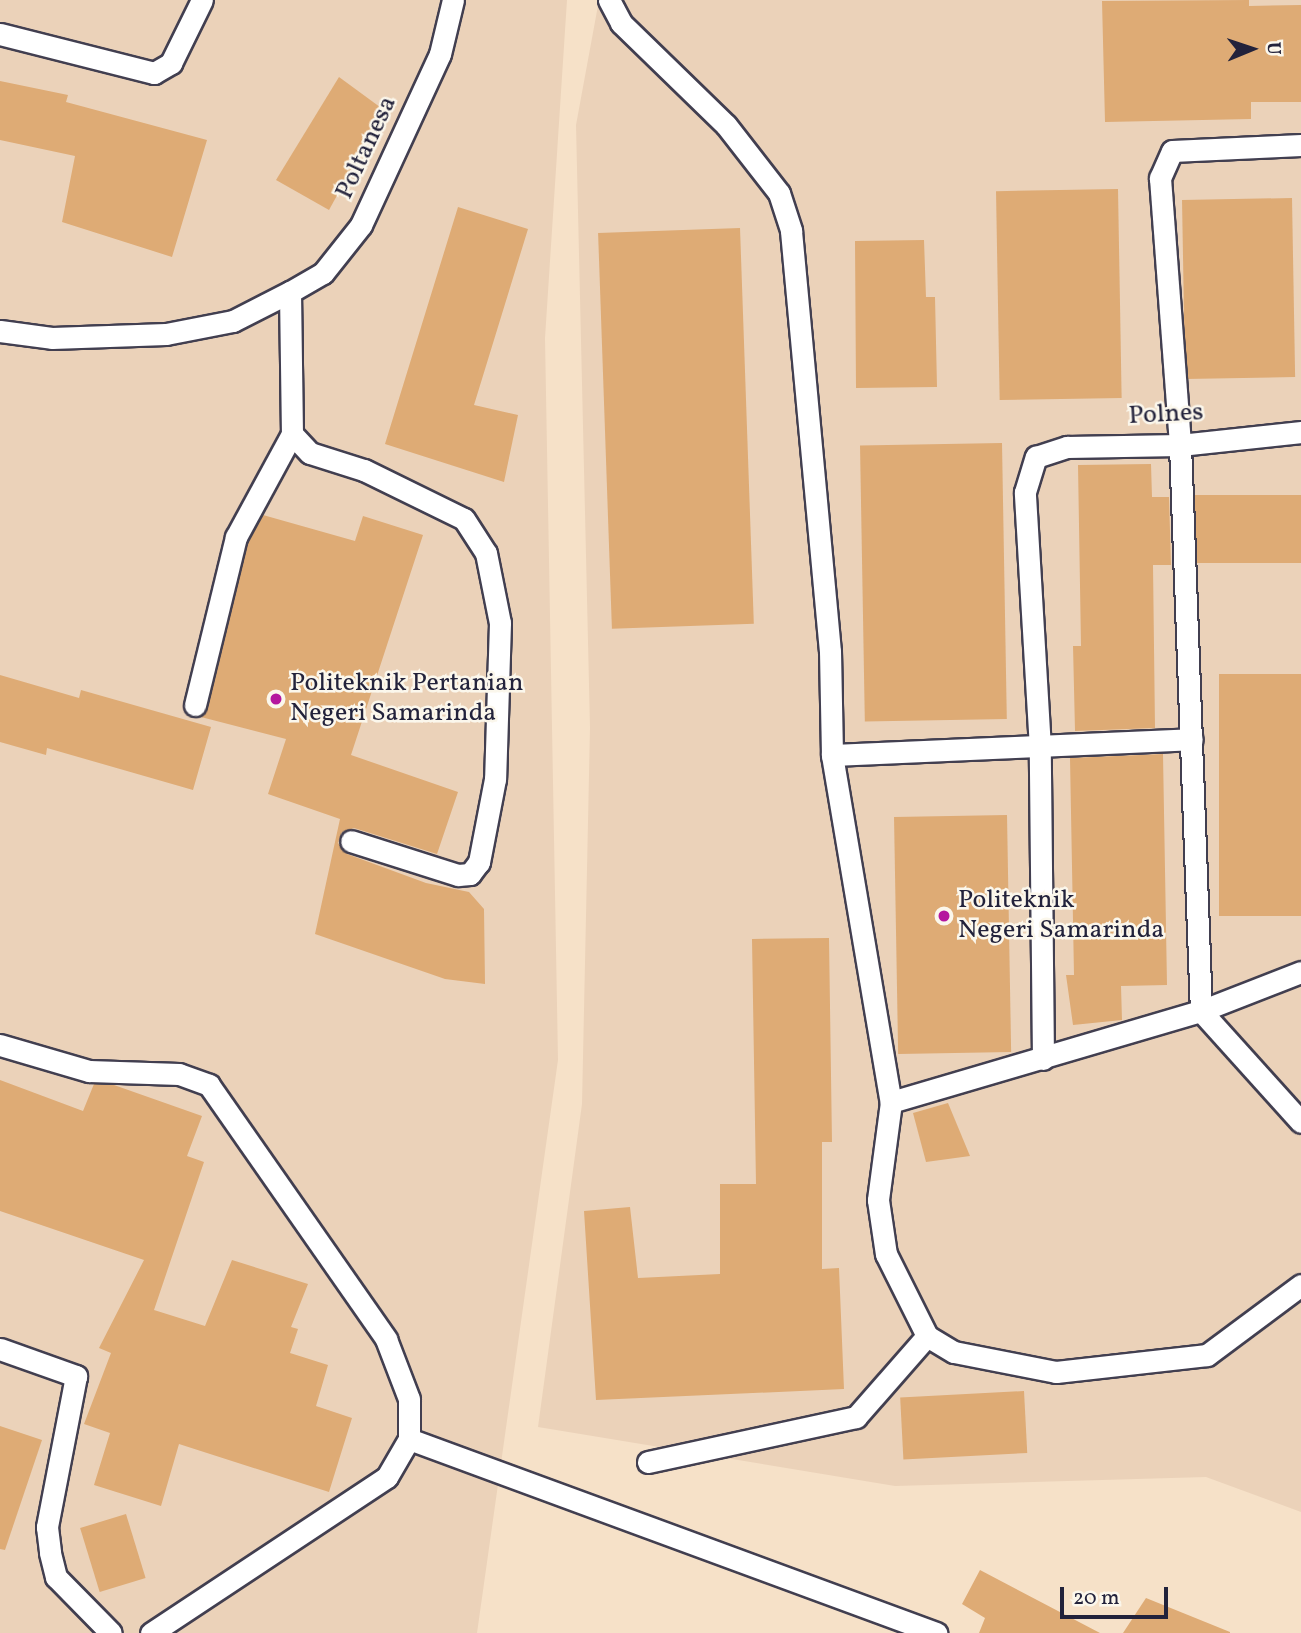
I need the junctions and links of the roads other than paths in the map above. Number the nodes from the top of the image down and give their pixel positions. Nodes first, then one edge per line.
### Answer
1 (202, 0) edge
2 (453, 0) edge
3 (609, 0) edge
4 (0, 34) edge
5 (1301, 145) edge
6 (290, 292) junction
7 (0, 331) edge
8 (1301, 432) edge
9 (292, 433) junction
10 (1180, 445) junction
11 (195, 705) dead end
12 (1192, 739) junction
13 (1040, 748) junction
14 (832, 755) junction
15 (351, 841) dead end
16 (1301, 972) edge
17 (1201, 1010) junction
18 (0, 1045) edge
19 (1043, 1059) junction
20 (891, 1102) junction
21 (1301, 1122) edge
22 (1301, 1286) edge
23 (927, 1336) junction
24 (0, 1349) edge
25 (409, 1439) junction
26 (648, 1462) dead end
27 (111, 1633) edge
28 (151, 1633) edge
29 (936, 1633) edge

1 - 4 lane
2 - 6 lane, Poltanesa
3 - 14 lane
5 - 10 lane
6 - 7 lane, Poltanesa
6 - 9 lane
8 - 10 lane, Polnes
9 - 11 lane
9 - 15 lane
10 - 12 lane
10 - 13 lane, Polnes
12 - 13 lane
12 - 17 lane
13 - 14 lane
13 - 19 lane
14 - 20 lane
16 - 17 lane
17 - 19 lane
17 - 21 lane
18 - 25 lane
19 - 20 lane
20 - 23 lane
22 - 23 lane
23 - 26 lane
24 - 27 lane
25 - 28 lane
25 - 29 lane

